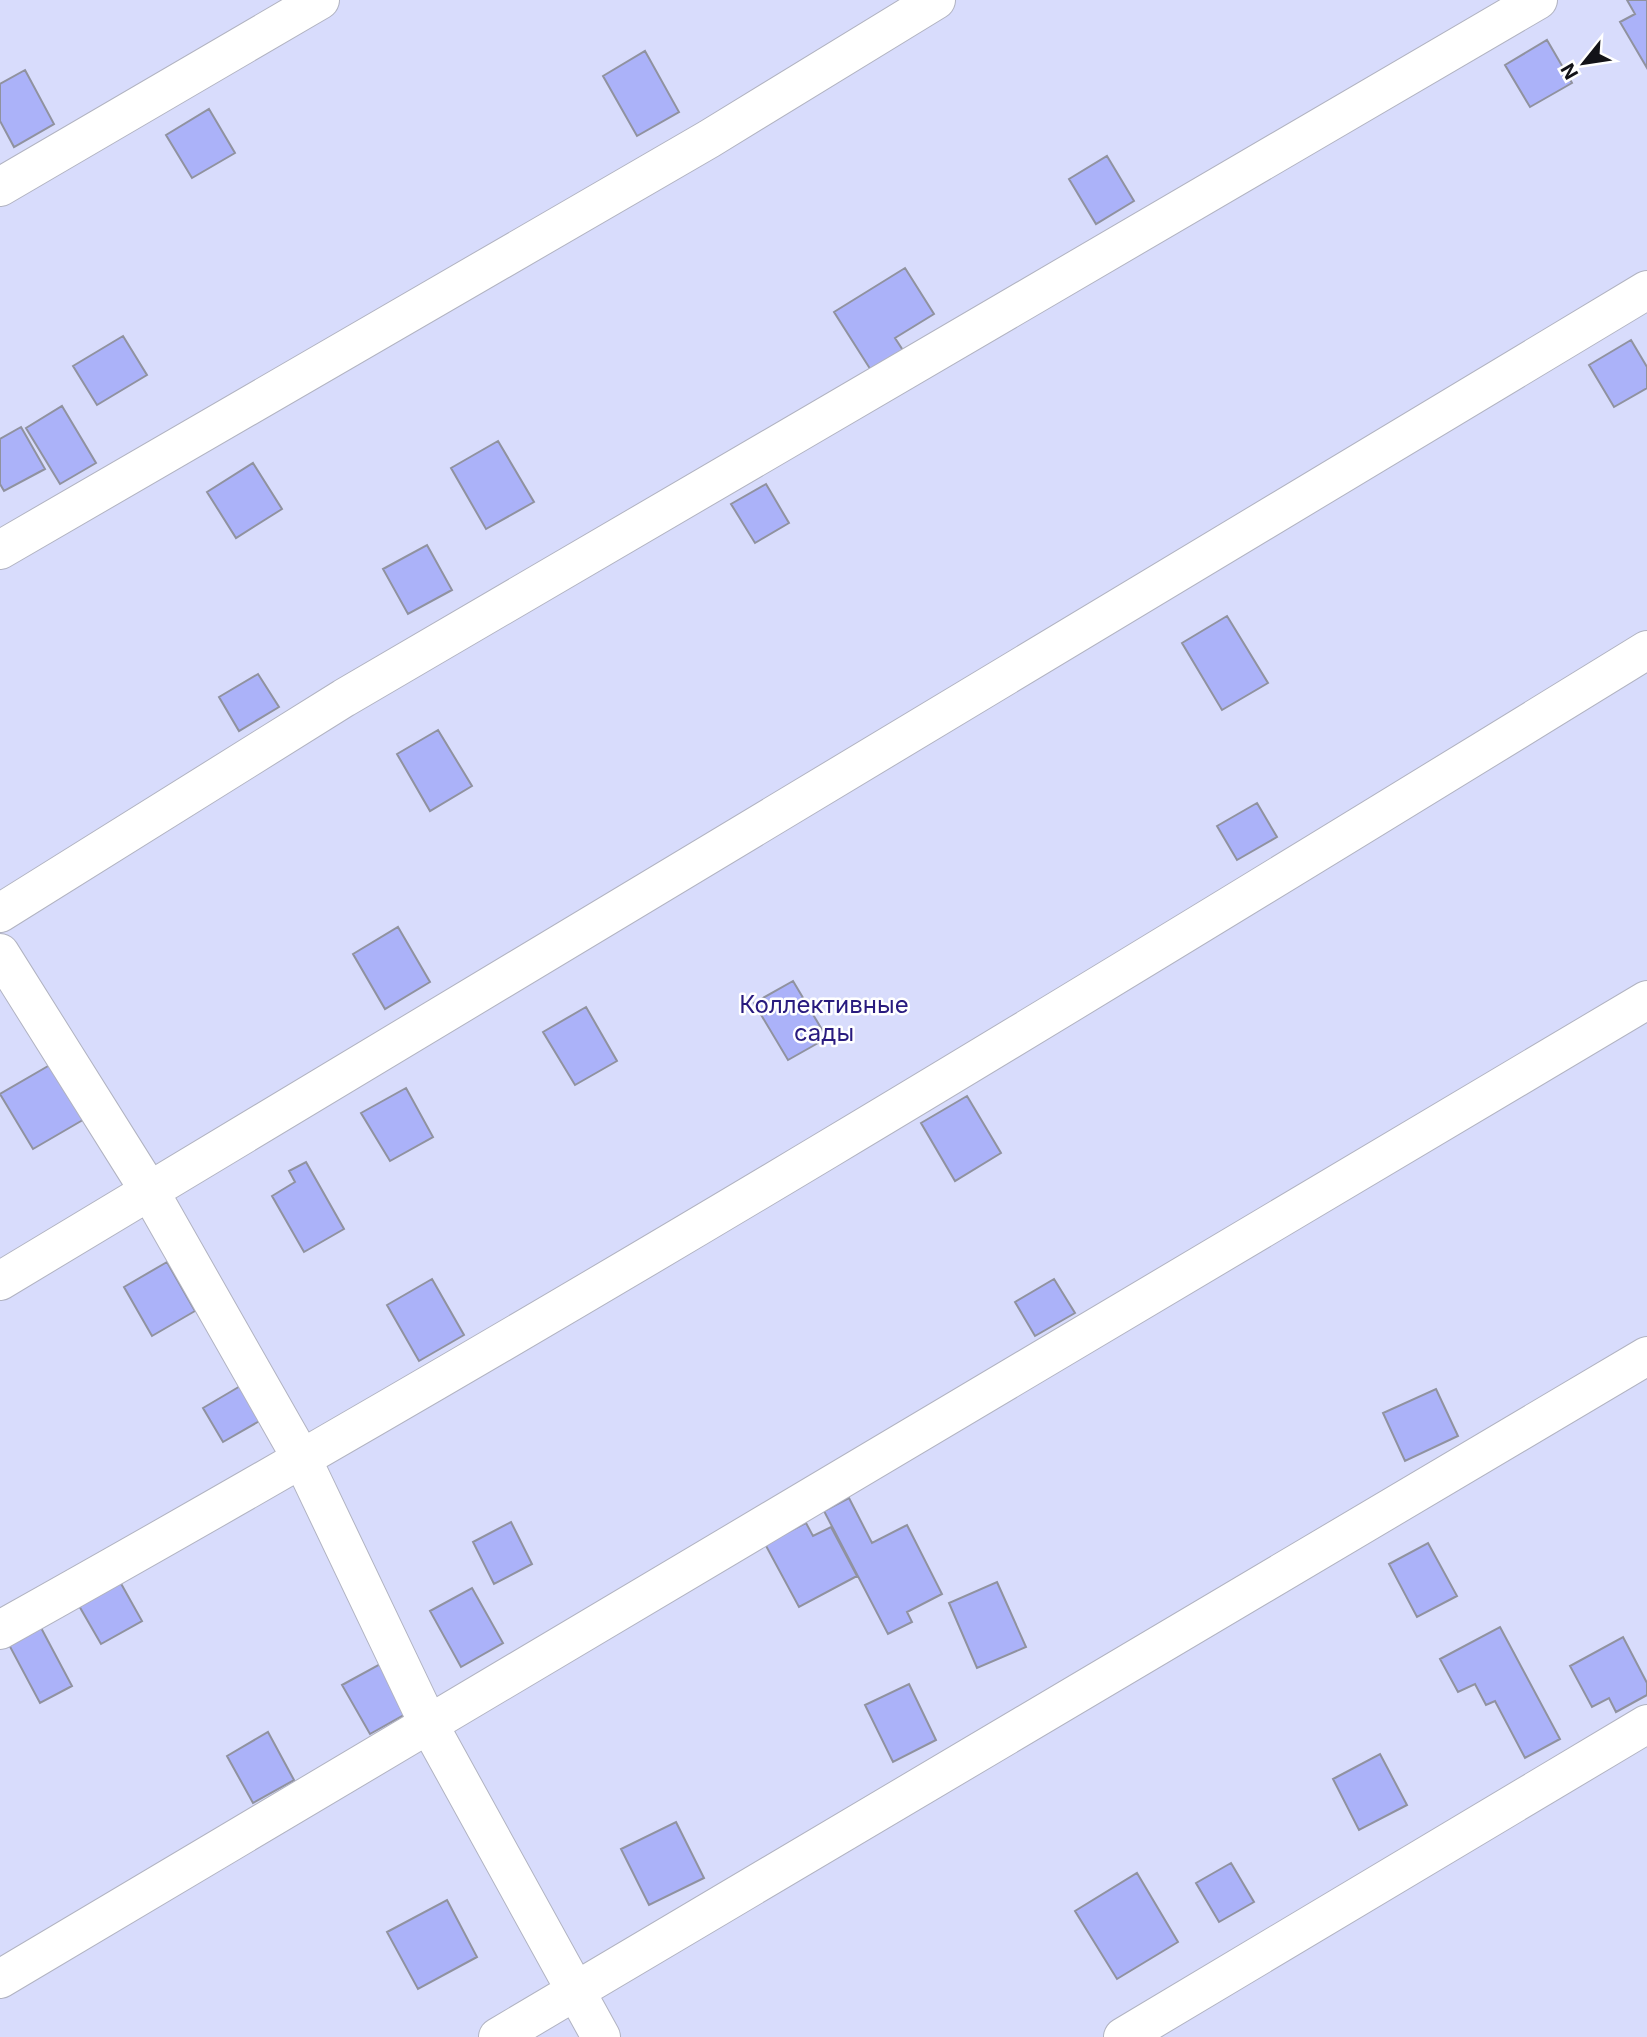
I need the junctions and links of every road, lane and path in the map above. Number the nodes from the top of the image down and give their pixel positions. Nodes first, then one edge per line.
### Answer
1 (320, 0) edge
2 (936, 0) edge
3 (1538, 0) edge
4 (0, 187) edge
5 (1647, 290) edge
6 (0, 550) edge
7 (1647, 650) edge
8 (0, 913) edge
9 (0, 953) edge
10 (1647, 1000) edge
11 (150, 1192) junction
12 (0, 1281) edge
13 (1647, 1356) edge
14 (303, 1461) junction
15 (0, 1630) edge
16 (1647, 1724) edge
17 (429, 1725) junction
18 (0, 1979) edge
19 (575, 1991) junction
20 (498, 2037) edge
21 (601, 2037) edge
22 (1124, 2037) edge

1 - 4 street
2 - 6 street
3 - 8 street
5 - 11 street
7 - 14 street
9 - 11 street
10 - 17 street
11 - 12 street
11 - 14 street
13 - 19 street
14 - 15 street
14 - 17 street
16 - 22 street
17 - 18 street
17 - 19 street
19 - 20 street
19 - 21 street

